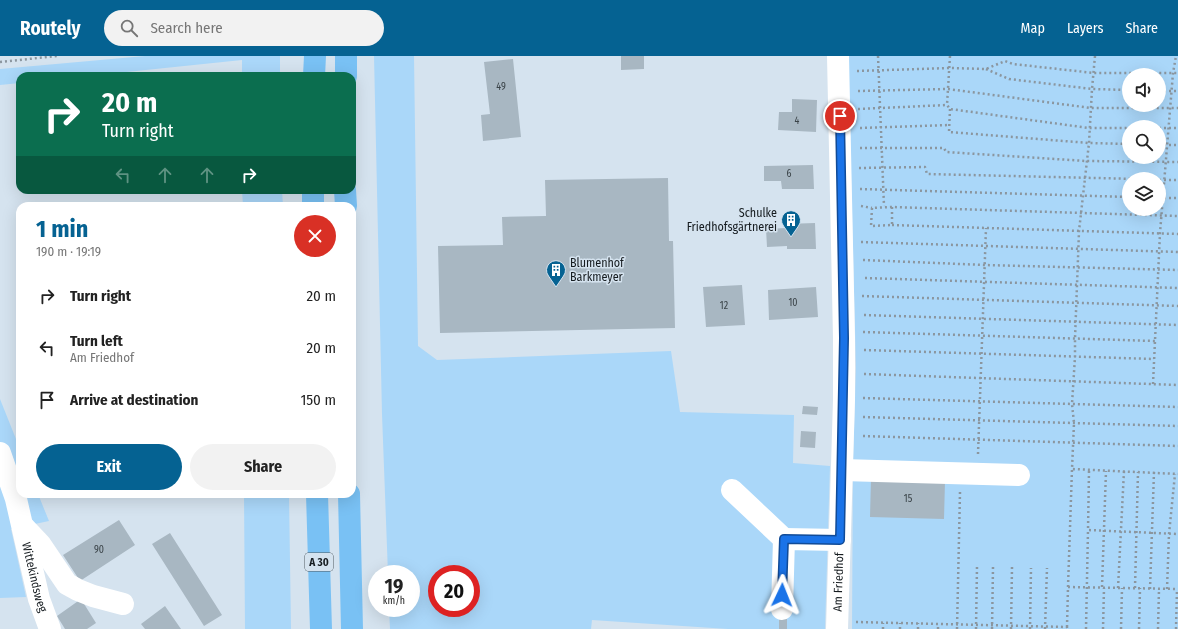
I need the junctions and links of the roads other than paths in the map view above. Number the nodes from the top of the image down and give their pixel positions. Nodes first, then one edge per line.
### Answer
1 (315, 56) edge
2 (346, 56) edge
3 (845, 64) edge
4 (314, 72) edge
5 (346, 72) edge
6 (0, 453) edge
7 (842, 470) junction
8 (1018, 475) dead end
9 (732, 490) dead end
10 (317, 498) edge
11 (349, 498) edge
12 (22, 525) junction
13 (784, 539) junction
14 (840, 540) junction
15 (123, 604) dead end
16 (782, 609) dead end
17 (837, 625) edge
18 (50, 629) edge
19 (321, 629) edge
20 (352, 629) edge

1 - 4 highway
2 - 5 highway
3 - 7 street, Am Friedhof
6 - 12 street, Wittekindsweg
7 - 8 street
7 - 14 street, Am Friedhof
9 - 13 street
10 - 19 highway, A 30
11 - 20 highway, A 30
12 - 15 street, Wittekindsweg
12 - 18 street, Wittekindsweg
13 - 14 street
13 - 16 street
14 - 17 street, Am Friedhof

